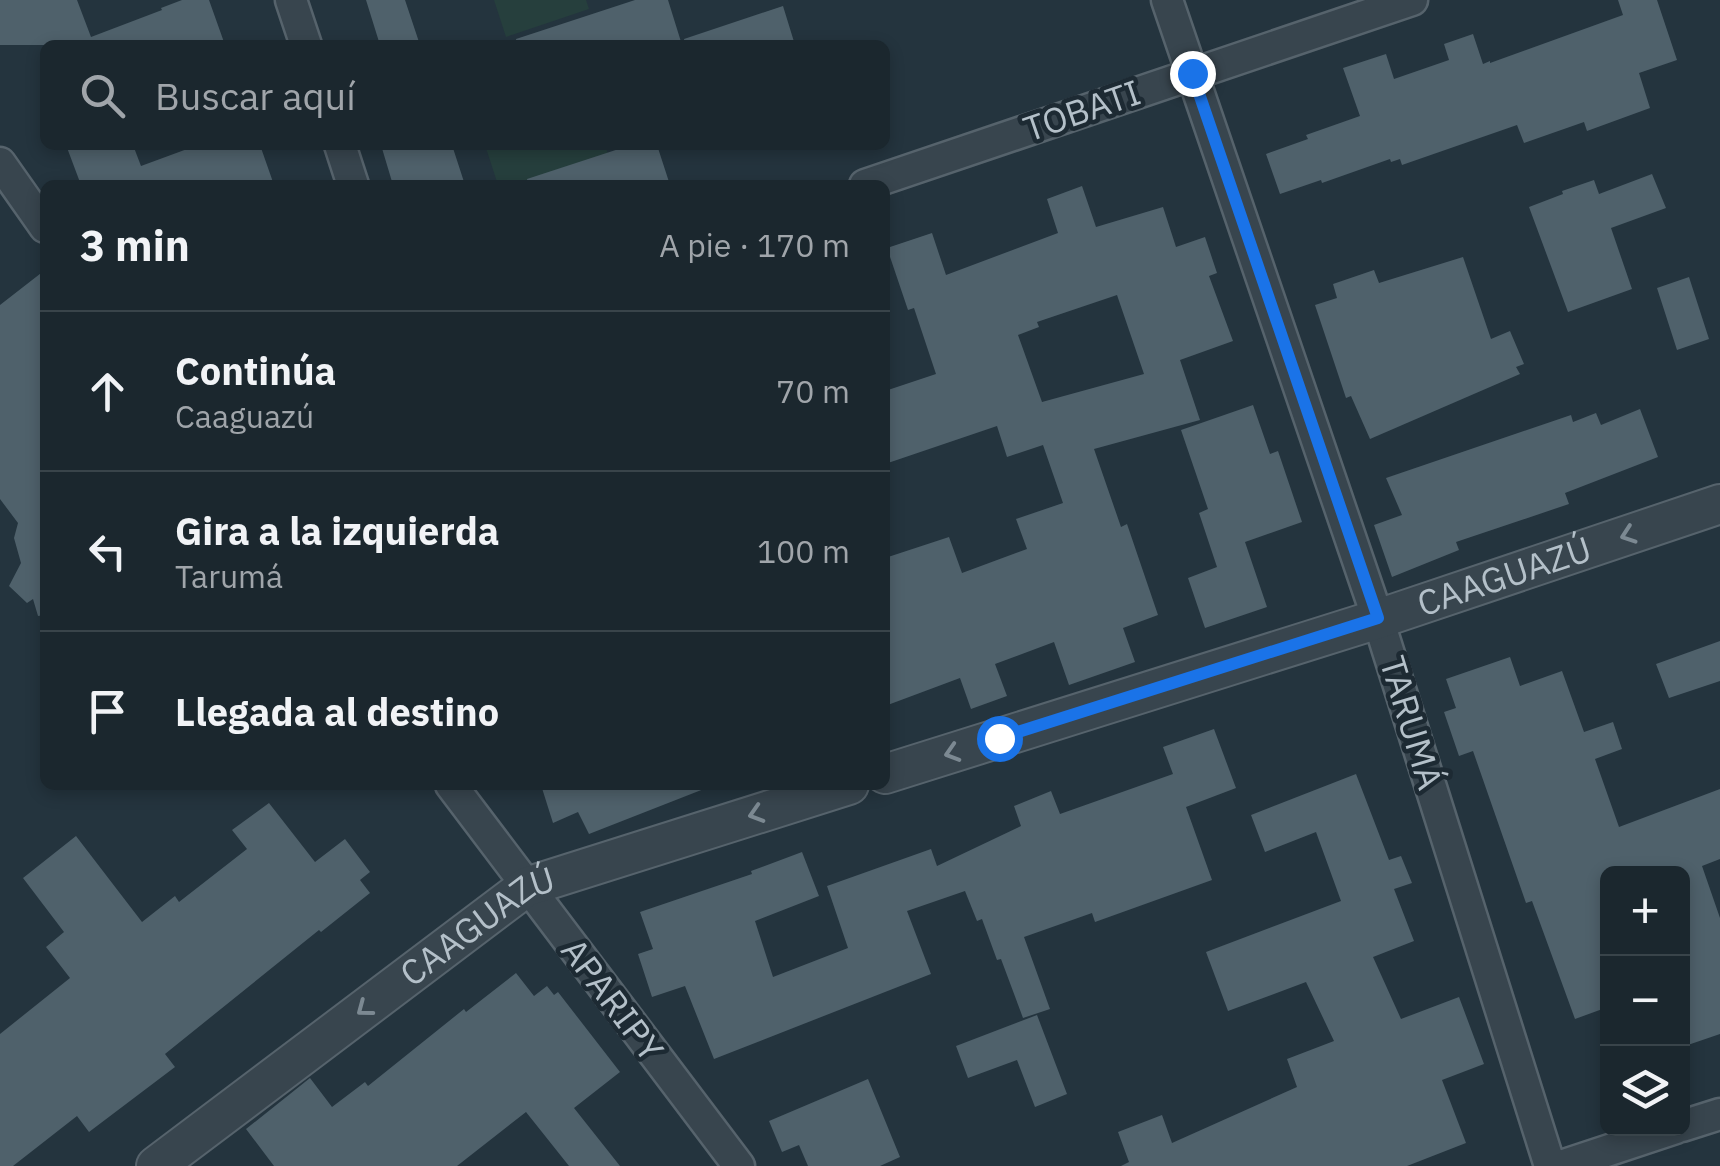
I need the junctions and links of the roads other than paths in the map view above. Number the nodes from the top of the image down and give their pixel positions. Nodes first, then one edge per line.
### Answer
1 (291, 0) edge
2 (1167, 0) edge
3 (1412, 0) edge
4 (304, 40) edge
5 (1192, 73) junction
6 (342, 150) edge
7 (0, 163) edge
8 (351, 180) edge
9 (880, 180) edge
10 (40, 220) edge
11 (1720, 504) edge
12 (1378, 618) junction
13 (890, 772) edge
14 (455, 790) edge
15 (833, 790) edge
16 (526, 887) junction
17 (1720, 1114) edge
18 (1690, 1124) edge
19 (1654, 1136) edge
20 (156, 1166) edge
21 (738, 1166) edge
22 (1550, 1166) edge
23 (1561, 1166) edge

1 - 4 street
2 - 5 street, TARUMÁ
3 - 5 street, TOBATI
5 - 9 street, TOBATI
5 - 12 street, TARUMÁ
6 - 8 street
7 - 10 street
11 -> 12 street, CAAGUAZÚ
12 -> 13 street, CAAGUAZÚ
12 - 22 street, TARUMÁ
14 - 16 street, APARIPY
15 -> 16 street, CAAGUAZÚ
16 -> 20 street, CAAGUAZÚ
16 - 21 street, APARIPY
17 - 18 street
19 - 23 street

